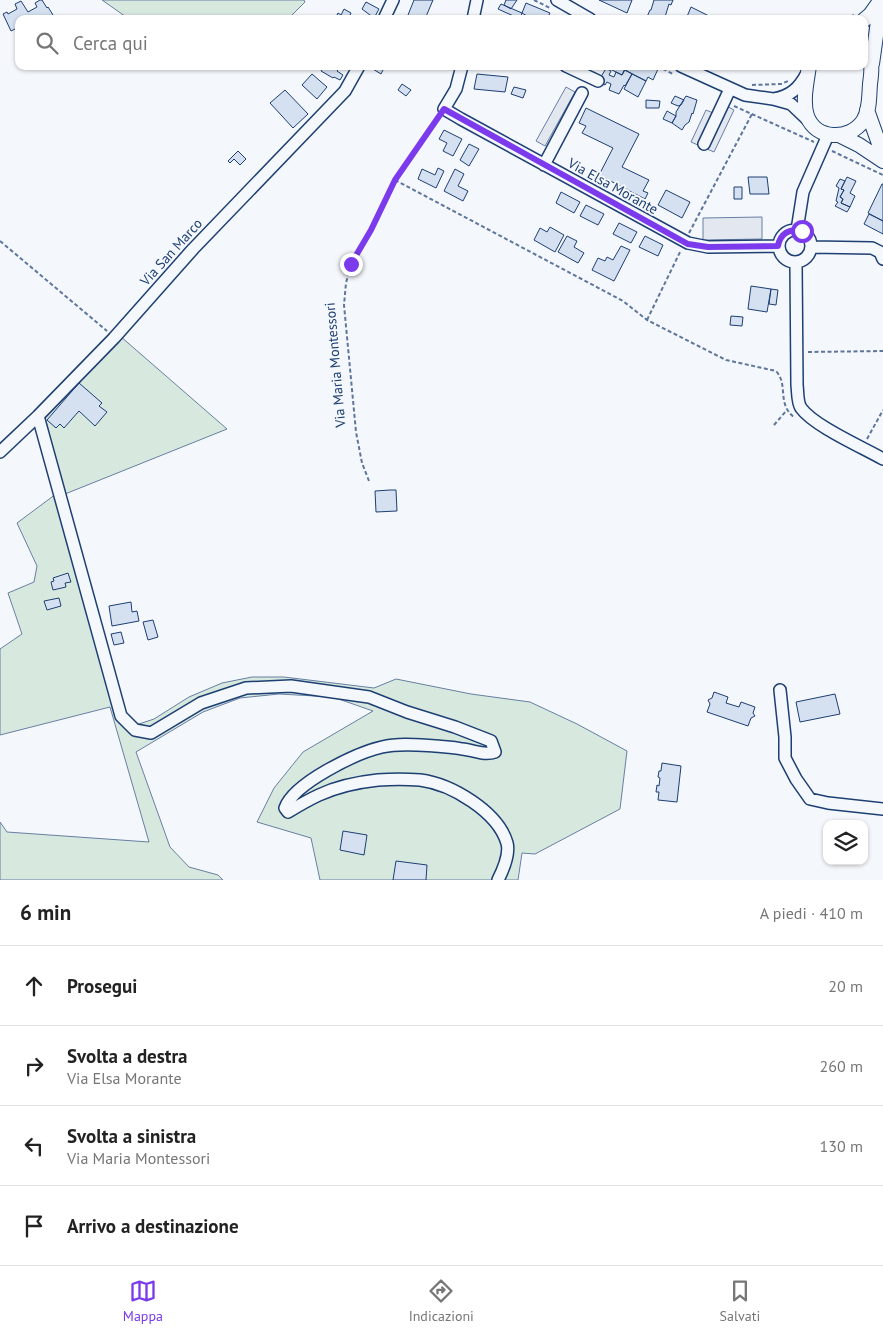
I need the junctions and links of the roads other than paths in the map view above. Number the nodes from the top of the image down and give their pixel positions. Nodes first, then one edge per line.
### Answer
1 (393, 0) edge
2 (477, 0) edge
3 (557, 0) edge
4 (881, 0) edge
5 (574, 4) edge
6 (386, 15) edge
7 (473, 15) edge
8 (586, 15) edge
9 (868, 17) edge
10 (868, 52) edge
11 (872, 65) junction
12 (357, 70) edge
13 (461, 70) edge
14 (574, 70) edge
15 (677, 70) edge
16 (808, 70) edge
17 (808, 70) edge
18 (598, 82) dead end
19 (730, 89) junction
20 (582, 93) dead end
21 (773, 99) junction
22 (867, 110) junction
23 (810, 122) junction
24 (830, 139) junction
25 (704, 144) dead end
26 (883, 156) edge
27 (883, 161) edge
28 (544, 165) junction
29 (797, 230) junction
30 (778, 246) junction
31 (811, 247) junction
32 (883, 260) edge
33 (796, 263) junction
34 (38, 416) junction
35 (0, 452) edge
36 (883, 459) edge
37 (780, 690) dead end
38 (883, 808) edge
39 (498, 880) edge

1 - 6 street
2 - 7 street
3 - 5 street
4 - 9 main road
4 - 11 main road
5 - 8 street
10 - 11 main road
11 - 22 main road
12 - 34 street, Via San Marco
13 - 28 street, Via Elsa Morante
14 - 18 street
15 - 19 street
16 - 21 street
17 - 23 main road
19 - 21 street
19 - 25 street
20 - 28 street
21 - 23 street
22 - 24 main road
22 - 26 main road
23 - 24 main road
24 - 27 main road
24 - 29 street
28 - 30 street, Via Elsa Morante
29 - 30 street
29 - 31 street
30 - 33 street
31 - 32 street
31 - 33 street
33 - 36 street
34 - 35 street, Via San Marco
34 - 39 street
37 - 38 street

